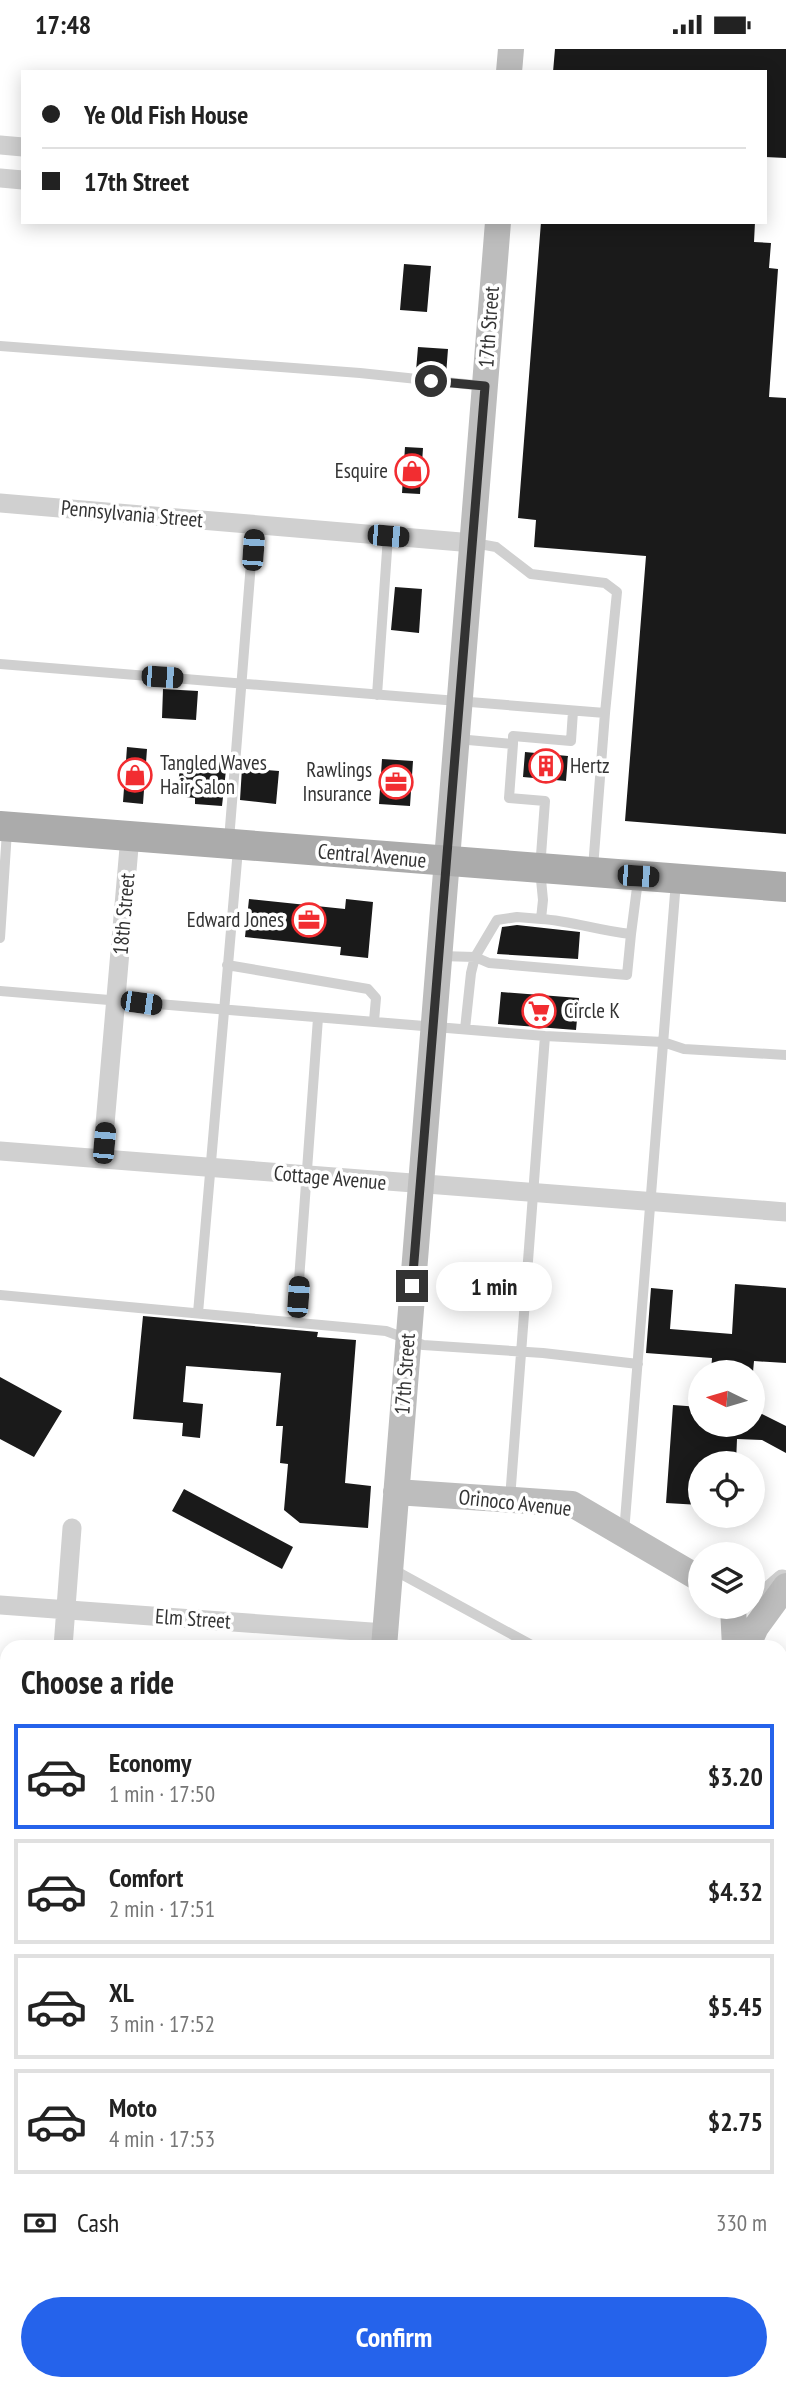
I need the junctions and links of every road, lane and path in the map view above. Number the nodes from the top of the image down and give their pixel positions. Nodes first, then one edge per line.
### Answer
1 (511, 49) edge
2 (509, 70) edge
3 (0, 145) edge
4 (21, 147) edge
5 (0, 178) edge
6 (21, 180) edge
7 (498, 224) edge
8 (0, 346) edge
9 (485, 386) junction
10 (0, 503) edge
11 (254, 525) junction
12 (388, 536) junction
13 (473, 543) junction
14 (0, 664) edge
15 (243, 684) junction
16 (377, 695) junction
17 (460, 702) junction
18 (573, 711) junction
19 (605, 713) junction
20 (457, 739) junction
21 (513, 744) junction
22 (4, 826) edge
23 (130, 836) junction
24 (234, 845) junction
25 (447, 862) junction
26 (540, 869) junction
27 (593, 873) junction
28 (638, 876) junction
29 (677, 879) junction
30 (786, 887) edge
31 (541, 919) junction
32 (631, 934) junction
33 (0, 938) edge
34 (439, 956) junction
35 (475, 957) junction
36 (227, 965) junction
37 (0, 992) edge
38 (116, 999) junction
39 (223, 1010) junction
40 (317, 1018) junction
41 (374, 1021) junction
42 (433, 1026) junction
43 (465, 1029) junction
44 (545, 1036) junction
45 (663, 1042) junction
46 (786, 1055) edge
47 (0, 1151) edge
48 (102, 1159) junction
49 (210, 1168) junction
50 (305, 1175) junction
51 (419, 1185) junction
52 (534, 1193) junction
53 (650, 1202) junction
54 (786, 1212) edge
55 (0, 1295) edge
56 (198, 1313) junction
57 (296, 1322) junction
58 (408, 1338) junction
59 (523, 1351) junction
60 (639, 1364) junction
61 (396, 1492) junction
62 (510, 1500) junction
63 (72, 1528) dead end
64 (624, 1533) junction
65 (390, 1569) junction
66 (688, 1572) edge
67 (786, 1576) edge
68 (786, 1586) edge
69 (765, 1594) edge
70 (0, 1605) edge
71 (66, 1609) junction
72 (734, 1619) edge
73 (64, 1640) edge
74 (385, 1640) edge
75 (522, 1640) edge
76 (735, 1640) edge
77 (750, 1640) edge

1 - 2 street
3 - 4 street
5 - 6 street
7 - 9 street, 17th Street
8 - 9 lane
9 - 13 street, 17th Street
10 - 11 street, Pennsylvania Street
11 - 12 street, Pennsylvania Street
11 - 15 lane
12 - 13 street, Pennsylvania Street
12 - 16 lane
13 - 17 street, 17th Street
13 - 19 lane
14 - 15 lane
15 - 16 lane
15 - 24 lane
16 - 17 lane
17 - 18 lane
17 - 20 street, 17th Street
18 - 19 lane
18 - 21 lane
19 - 27 lane
20 - 21 lane
20 - 25 street, 17th Street
21 - 26 lane
22 - 23 main road, Central Avenue
22 - 33 lane
23 - 24 main road, Central Avenue
23 - 38 street, 18th Street
24 - 25 main road, Central Avenue
24 - 36 lane
25 - 26 main road, Central Avenue
25 - 34 street, 17th Street
26 - 27 main road, Central Avenue
26 - 31 lane
27 - 28 main road, Central Avenue
28 - 29 main road, Central Avenue
28 - 32 lane
29 - 30 main road, Central Avenue
29 - 45 lane
31 - 32 lane
31 - 35 lane
32 - 35 lane
34 - 35 lane
34 - 42 street, 17th Street
35 - 43 lane
36 - 39 lane
36 - 41 lane
37 - 38 lane
38 - 39 lane
38 - 48 street, 18th Street
39 - 40 lane
39 - 49 lane
40 - 41 lane
40 - 50 lane
41 - 42 lane
42 - 43 lane
42 - 51 street, 17th Street
43 - 44 lane
44 - 45 lane
44 - 52 lane
45 - 46 lane
45 - 53 lane
47 - 48 street, Cottage Avenue
48 - 49 street, Cottage Avenue
49 - 50 street, Cottage Avenue
49 - 56 lane
50 - 51 street, Cottage Avenue
50 - 57 lane
51 - 52 street, Cottage Avenue
51 - 58 street, 17th Street
52 - 53 street, Cottage Avenue
52 - 59 lane
53 - 54 street, Cottage Avenue
53 - 60 lane
55 - 56 lane
56 - 57 lane
57 - 58 lane
58 - 59 lane
58 - 61 street, 17th Street
59 - 60 lane
59 - 62 lane
60 - 64 lane
61 - 62 street, Orinoco Avenue
61 - 65 street, 17th Street
62 - 64 street, Orinoco Avenue
63 - 71 street
64 - 66 street, Orinoco Avenue
65 - 74 street, 17th Street
65 - 75 lane
67 - 69 street
68 - 77 street
70 - 71 street, Elm Street
71 - 73 street
71 - 74 street, Elm Street
72 - 76 street

